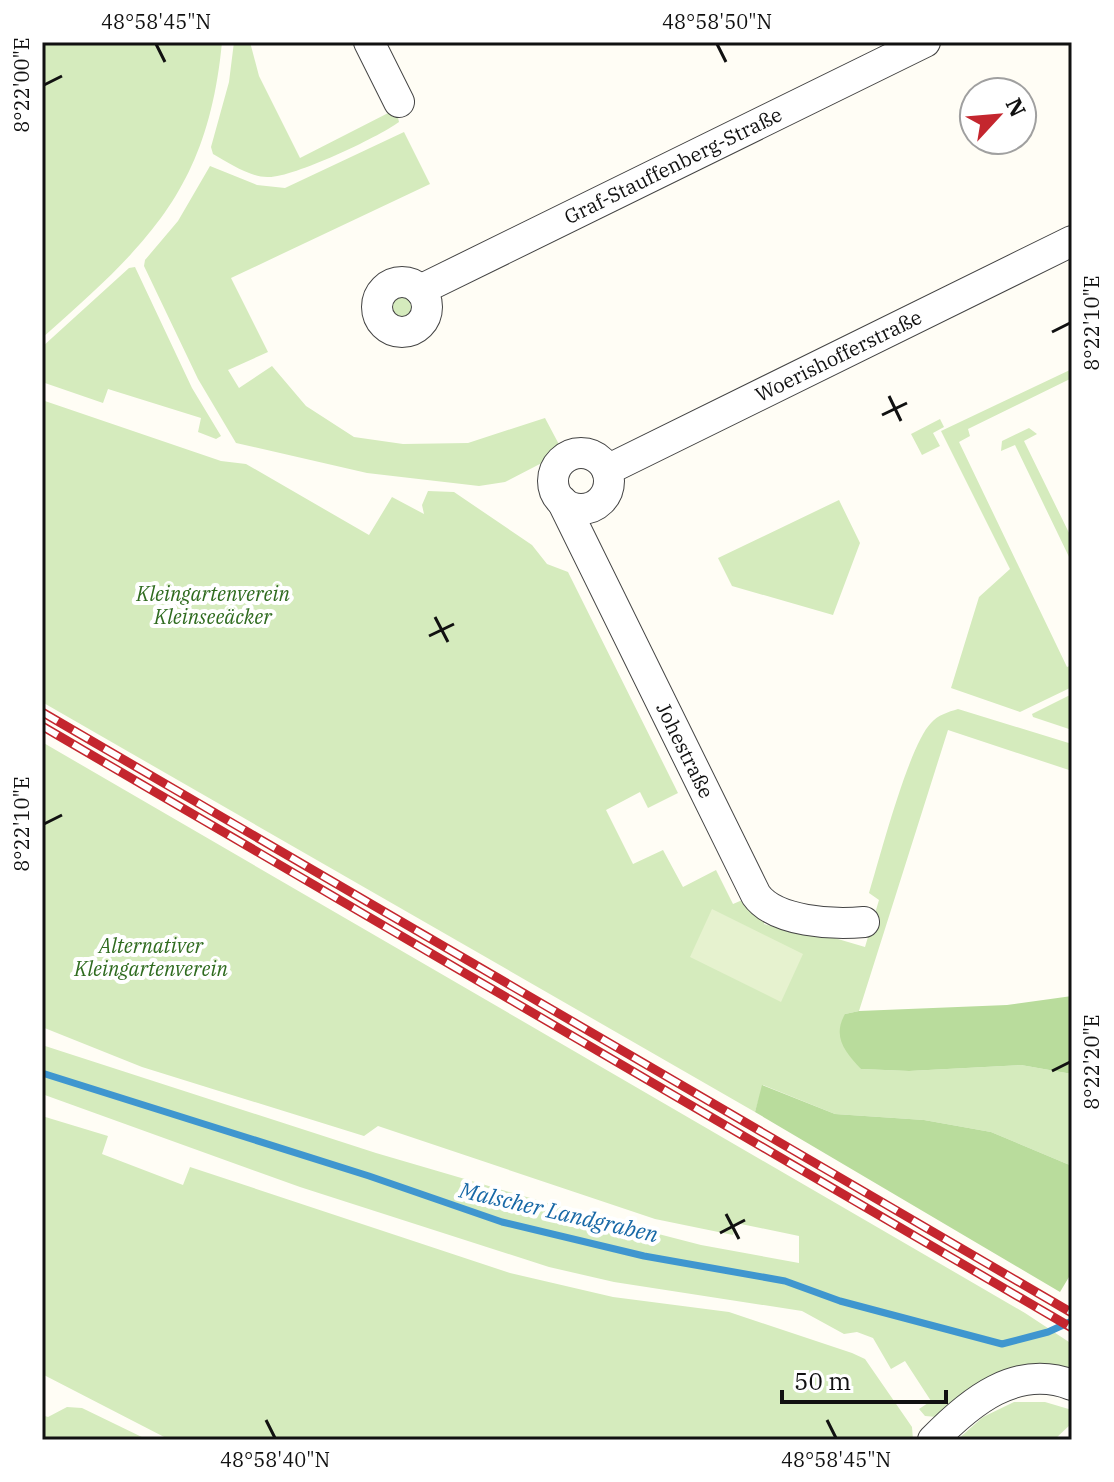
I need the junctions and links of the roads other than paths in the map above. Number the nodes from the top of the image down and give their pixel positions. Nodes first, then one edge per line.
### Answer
1 (369, 42) edge
2 (925, 42) edge
3 (399, 102) dead end
4 (1072, 241) edge
5 (420, 290) dead end
6 (607, 470) junction
7 (562, 501) junction
8 (864, 922) dead end
9 (1072, 1385) edge
10 (933, 1440) edge

1 - 3 street
2 - 5 street, Graf-Stauffenberg-Straße
4 - 6 street, Woerishofferstraße
6 - 7 street
6 - 7 street
7 - 8 street, Johestraße
9 - 10 street

